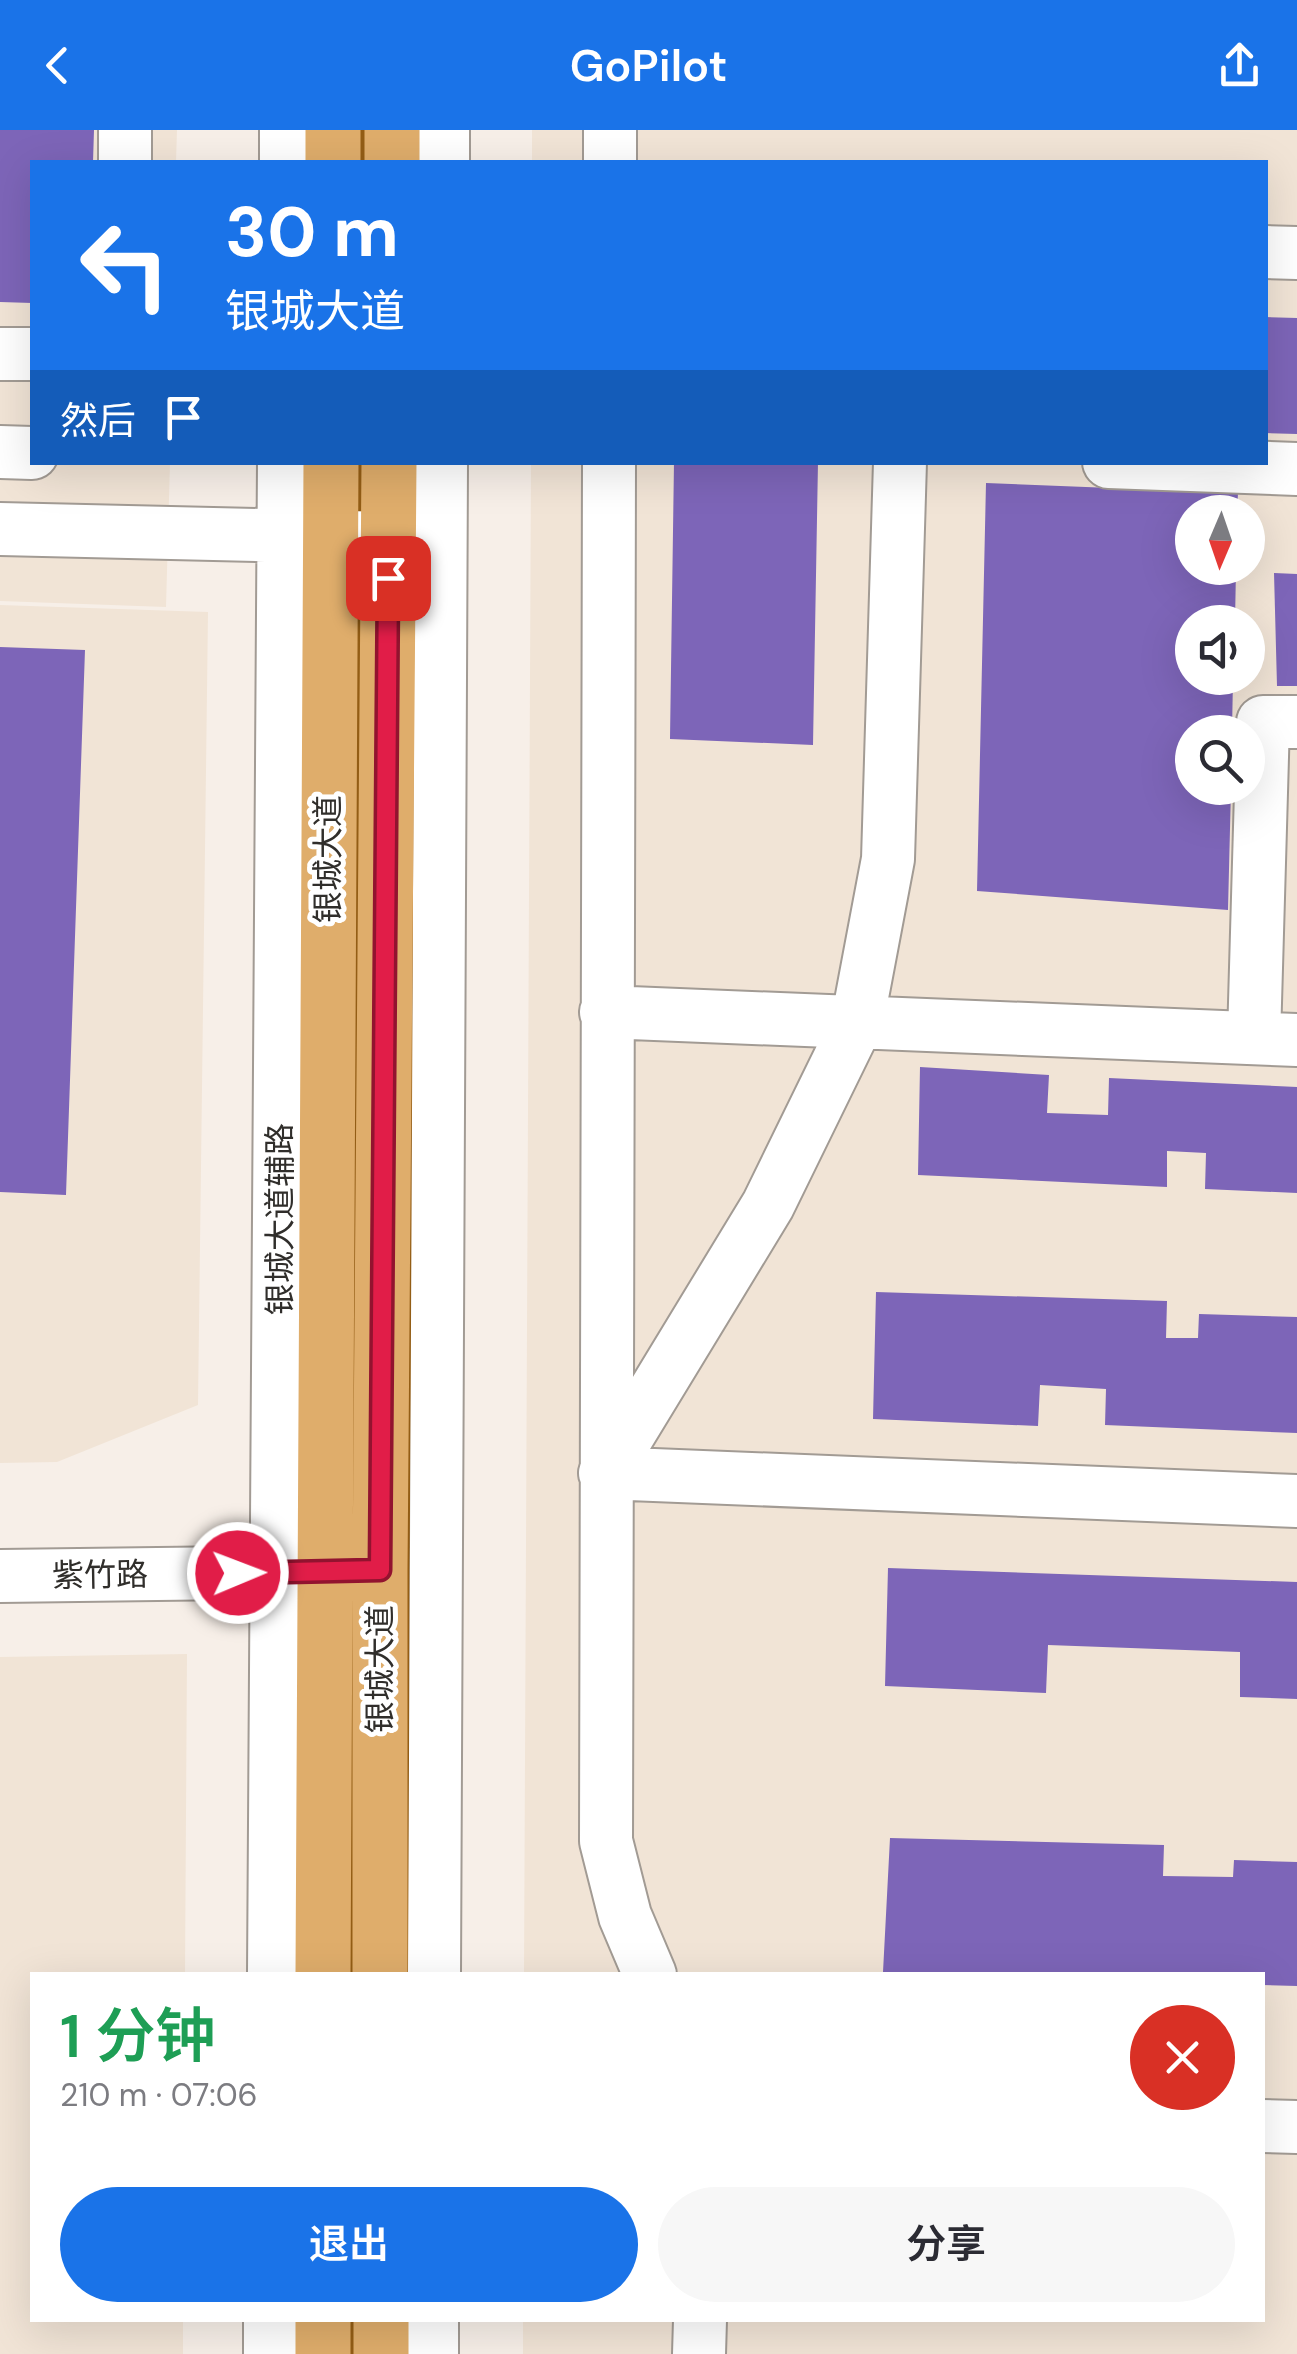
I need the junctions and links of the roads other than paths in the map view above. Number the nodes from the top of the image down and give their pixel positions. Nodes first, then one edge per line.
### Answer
1 (125, 130) edge
2 (286, 130) edge
3 (333, 130) edge
4 (392, 130) edge
5 (443, 130) edge
6 (610, 130) edge
7 (124, 160) edge
8 (286, 160) edge
9 (333, 160) edge
10 (392, 160) edge
11 (443, 160) edge
12 (610, 160) edge
13 (1268, 252) edge
14 (1297, 252) edge
15 (0, 354) edge
16 (30, 354) edge
17 (0, 452) edge
18 (30, 453) edge
19 (285, 465) edge
20 (330, 465) edge
21 (389, 465) edge
22 (441, 465) edge
23 (609, 465) edge
24 (900, 465) edge
25 (1190, 465) edge
26 (1297, 469) edge
27 (0, 529) edge
28 (307, 537) junction
29 (389, 538) junction
30 (1297, 722) edge
31 (606, 1012) junction
32 (857, 1023) junction
33 (1275, 1039) edge
34 (606, 1474) junction
35 (1297, 1502) edge
36 (380, 1570) junction
37 (300, 1572) junction
38 (0, 1576) edge
39 (274, 1972) edge
40 (323, 1972) edge
41 (380, 1972) edge
42 (434, 1972) edge
43 (649, 1972) edge
44 (1265, 2126) edge
45 (1297, 2127) edge
46 (270, 2322) edge
47 (323, 2322) edge
48 (380, 2322) edge
49 (432, 2322) edge
50 (700, 2322) edge
51 (270, 2354) edge
52 (323, 2354) edge
53 (380, 2354) edge
54 (432, 2354) edge
55 (699, 2354) edge

1 - 7 street
2 - 8 street
3 - 9 main road
4 - 10 main road
5 - 11 street
6 - 12 street
13 - 14 street
15 - 16 street
17 - 18 street
19 - 28 street
20 - 28 main road, 银城大道
21 - 29 main road, 银城大道
22 - 42 street
23 - 31 street
24 - 32 street
25 - 26 street
27 - 28 street
28 - 29 street
28 - 37 main road, 银城大道
29 - 36 main road, 银城大道
30 - 33 street
31 - 32 street
31 - 34 street
32 - 33 street
32 - 34 street
34 - 35 street
34 - 43 street
36 - 37 street, 紫竹路
36 - 41 main road, 银城大道
37 - 38 street, 紫竹路
37 - 39 street
37 - 40 main road, 银城大道
44 - 45 street
46 - 51 street
47 - 52 main road
48 - 53 main road
49 - 54 street
50 - 55 street

